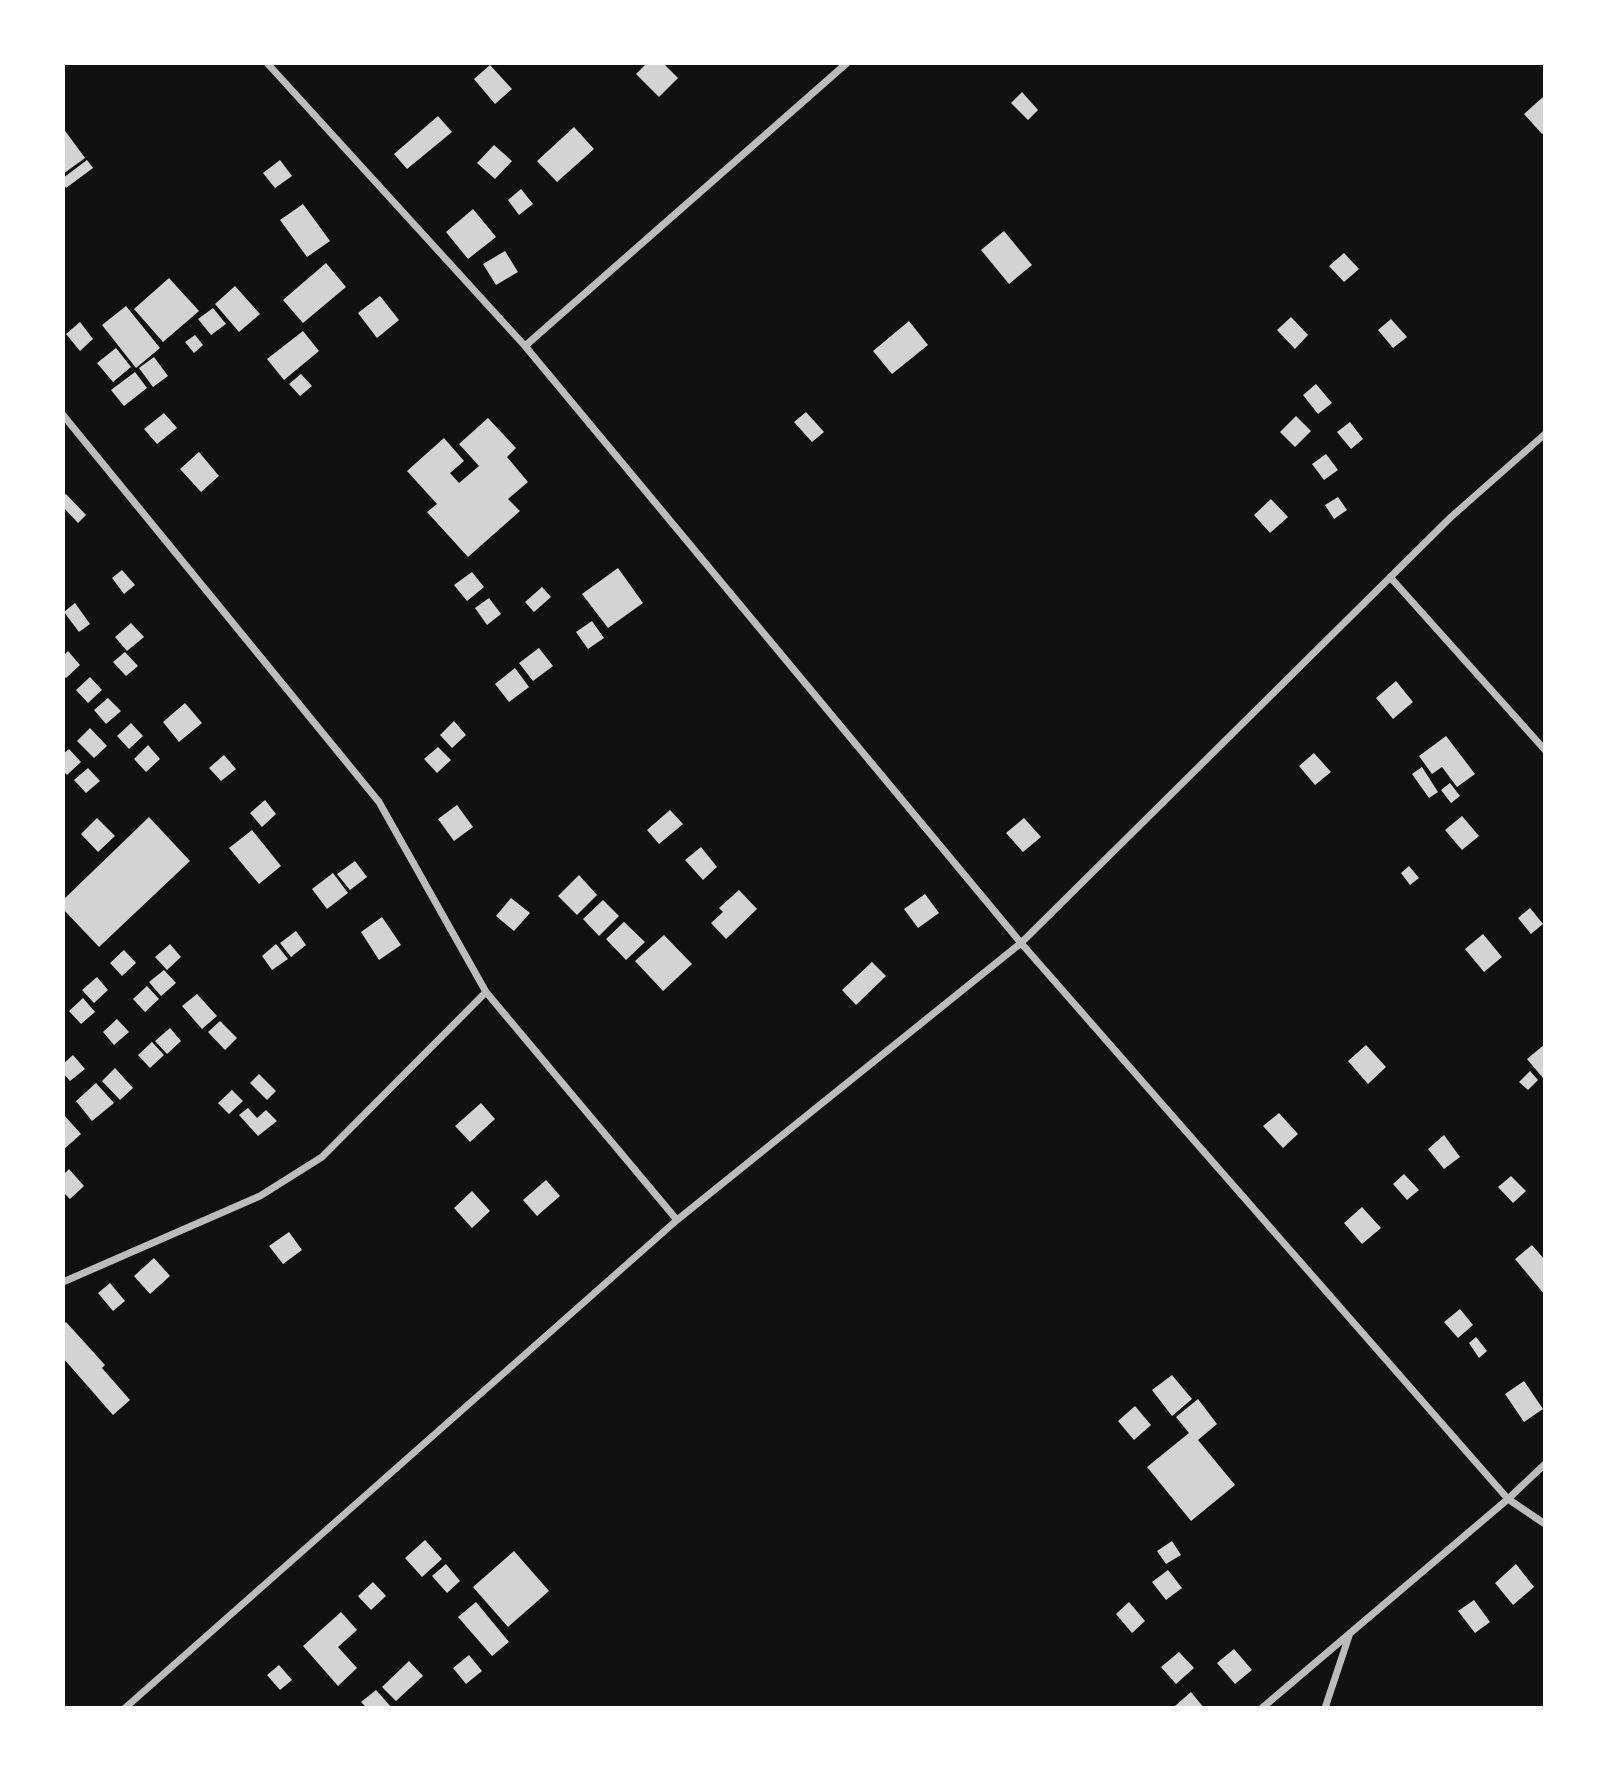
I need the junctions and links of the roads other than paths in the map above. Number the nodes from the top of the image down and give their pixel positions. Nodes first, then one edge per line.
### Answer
1 (267, 63) edge
2 (847, 63) edge
3 (525, 346) junction
4 (63, 415) edge
5 (1545, 434) edge
6 (1390, 577) junction
7 (1545, 750) edge
8 (1021, 943) junction
9 (486, 992) junction
10 (677, 1220) junction
11 (63, 1282) edge
12 (1545, 1464) edge
13 (1508, 1499) junction
14 (1545, 1524) edge
15 (1350, 1633) junction
16 (125, 1708) edge
17 (1262, 1708) edge
18 (1325, 1708) edge

1 - 3 street
2 - 3 street
3 - 8 street
4 - 9 street
5 - 6 street
6 - 7 street
6 - 8 street
8 - 10 street
8 - 13 street
9 - 10 street
9 - 11 street
10 - 16 street
12 - 13 street
13 - 14 street
13 - 15 street
15 - 17 street
15 - 18 street

